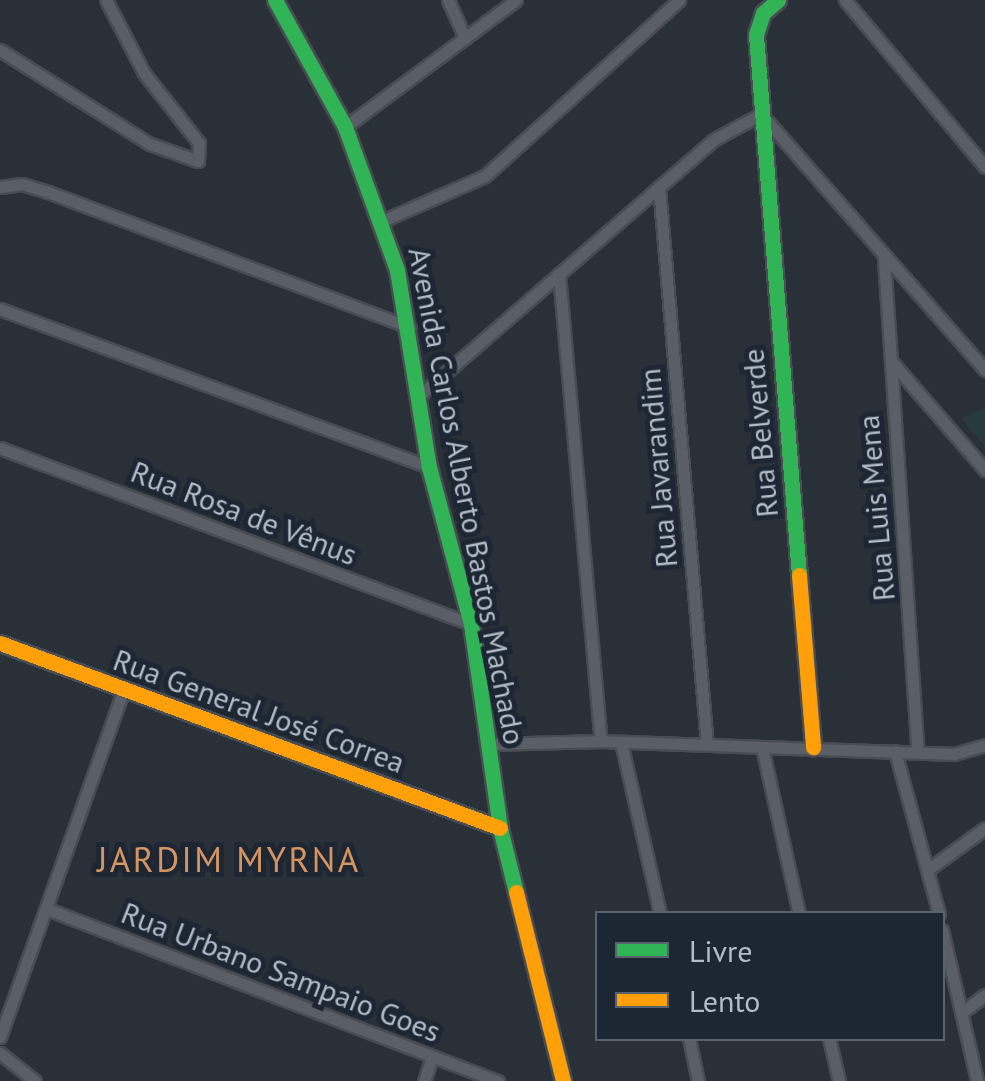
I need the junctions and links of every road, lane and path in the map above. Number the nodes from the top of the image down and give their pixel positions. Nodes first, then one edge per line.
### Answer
1 (106, 0) edge
2 (275, 0) edge
3 (448, 0) edge
4 (516, 0) edge
5 (678, 0) edge
6 (778, 0) edge
7 (845, 0) edge
8 (465, 38) junction
9 (0, 50) edge
10 (761, 114) junction
11 (346, 127) junction
12 (985, 167) edge
13 (0, 186) edge
14 (659, 187) junction
15 (382, 221) junction
16 (884, 259) junction
17 (559, 274) junction
18 (0, 309) edge
19 (410, 327) junction
20 (891, 361) junction
21 (985, 370) edge
22 (420, 395) junction
23 (0, 448) edge
24 (429, 467) junction
25 (985, 470) edge
26 (471, 624) junction
27 (0, 642) edge
28 (123, 692) junction
29 (601, 741) junction
30 (622, 742) junction
31 (490, 744) junction
32 (706, 744) junction
33 (985, 745) edge
34 (813, 747) junction
35 (762, 748) junction
36 (895, 751) junction
37 (918, 752) junction
38 (500, 828) junction
39 (985, 828) edge
40 (928, 869) junction
41 (47, 909) junction
42 (659, 911) edge
43 (798, 911) edge
44 (938, 911) edge
45 (945, 943) edge
46 (985, 995) edge
47 (961, 1013) junction
48 (0, 1037) edge
49 (690, 1041) edge
50 (830, 1041) edge
51 (0, 1053) edge
52 (432, 1058) junction
53 (34, 1081) edge
54 (424, 1081) edge
55 (498, 1081) edge
56 (563, 1081) edge
57 (698, 1081) edge
58 (839, 1081) edge
59 (977, 1081) edge

1 - 9 street
2 - 11 street, Avenida Carlos Alberto Bastos Machado
3 - 8 street
4 - 8 street
5 - 15 street
6 - 10 street, Rua Belverde
7 - 12 street
8 - 11 street
10 - 14 street
10 - 16 street
10 - 34 street, Rua Belverde
11 - 15 street, Avenida Carlos Alberto Bastos Machado
13 - 19 street
14 - 17 street
14 - 32 street, Rua Javarandim
15 - 19 street, Avenida Carlos Alberto Bastos Machado
16 - 20 street, Rua Luis Mena
16 - 21 street
17 - 22 street
17 - 29 street
18 - 24 street
19 - 22 street, Avenida Carlos Alberto Bastos Machado
20 - 25 street
20 - 37 street, Rua Luis Mena
22 - 24 street, Avenida Carlos Alberto Bastos Machado
23 - 26 street, Rua Rosa de Vênus
24 - 26 street, Avenida Carlos Alberto Bastos Machado
26 - 31 street, Avenida Carlos Alberto Bastos Machado
27 - 28 street, Rua General José Correa
28 - 38 street, Rua General José Correa
28 - 41 street
29 - 30 street
29 - 31 street
30 - 32 street
30 - 42 street
31 - 38 street, Avenida Carlos Alberto Bastos Machado
32 - 35 street
33 - 37 street
34 - 35 street
34 - 36 street
35 - 43 street
36 - 37 street
36 - 40 street
38 - 56 street, Avenida Carlos Alberto Bastos Machado
39 - 40 street
40 - 44 street
41 - 48 street
41 - 52 street, Rua Urbano Sampaio Goes
45 - 47 street
46 - 47 street
47 - 59 street
49 - 57 street
50 - 58 street
51 - 53 street
52 - 54 street
52 - 55 street, Rua Urbano Sampaio Goes

